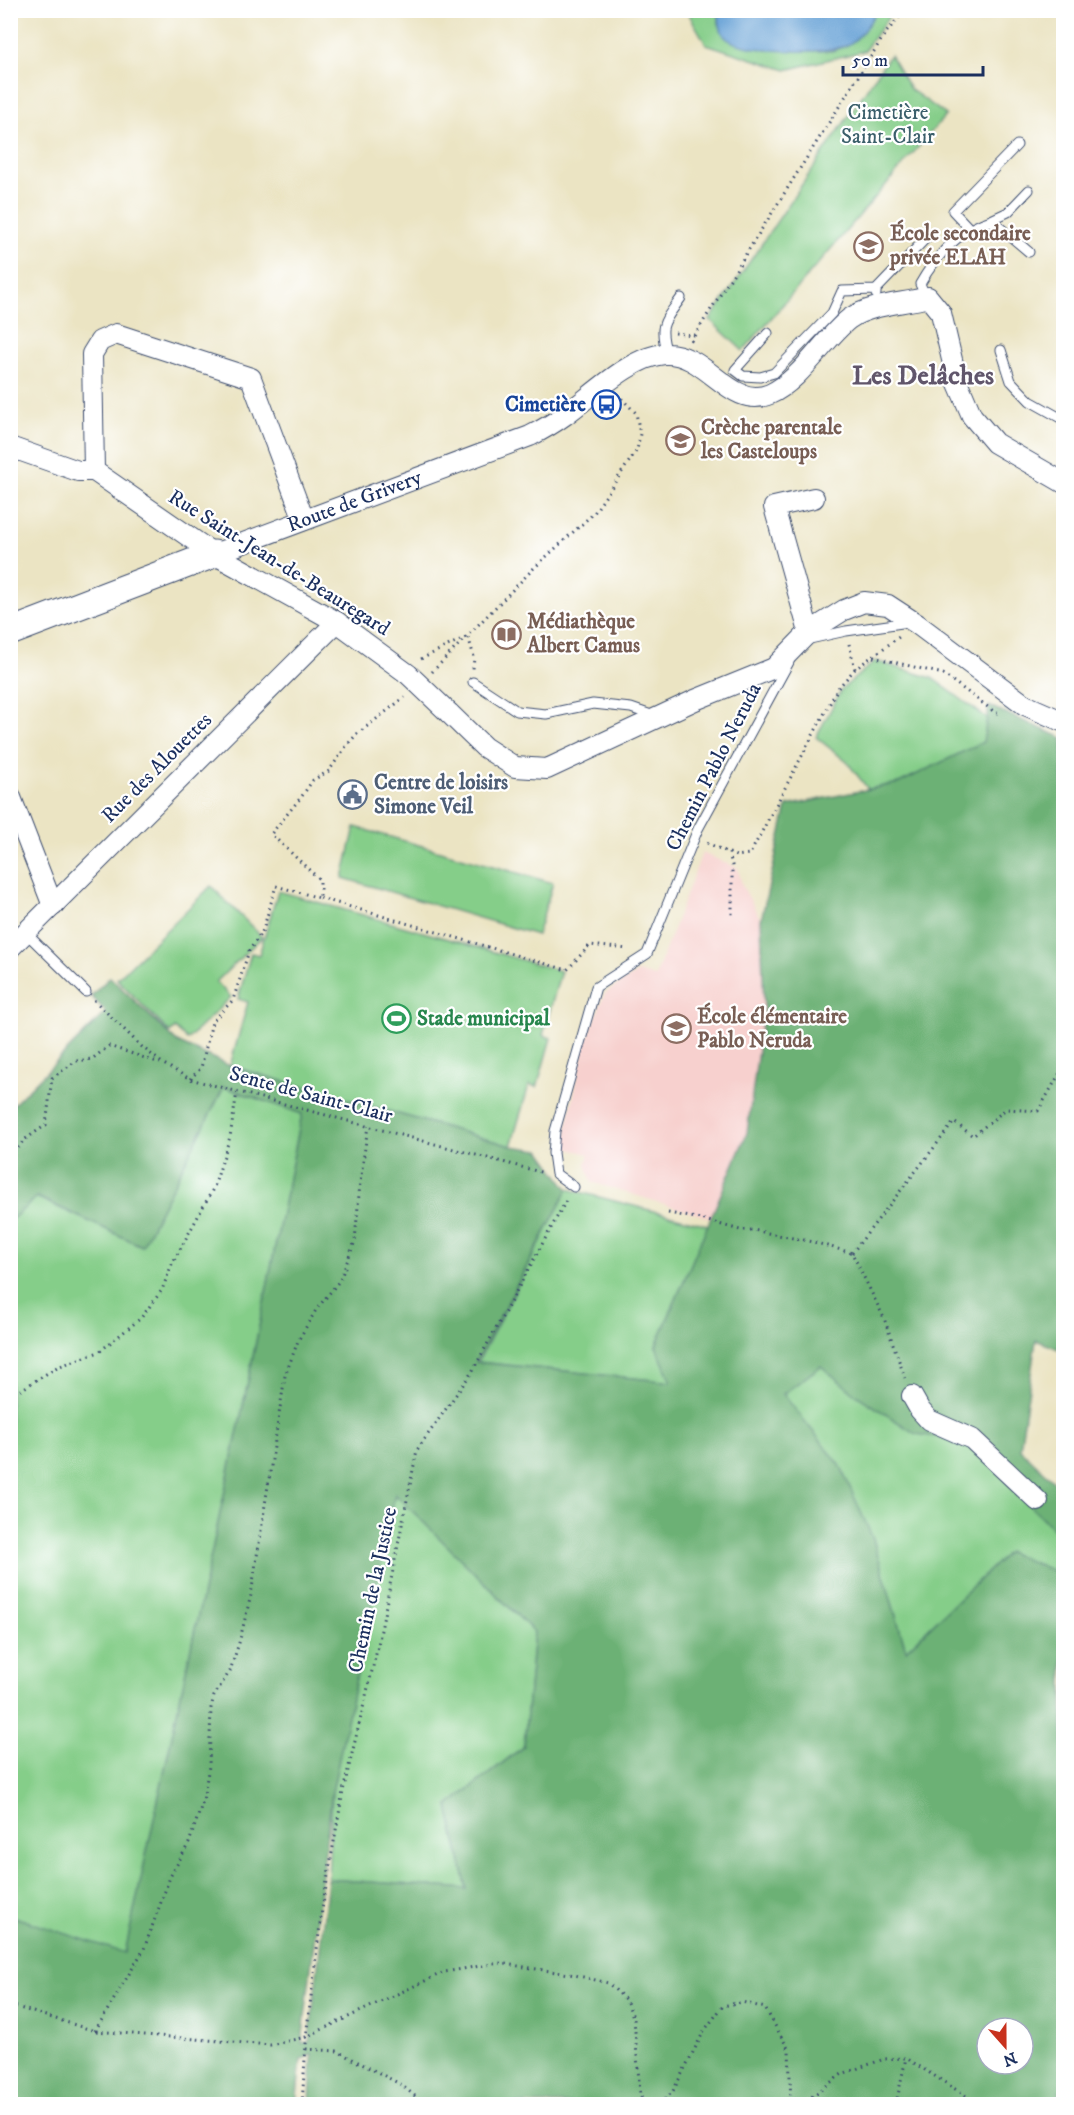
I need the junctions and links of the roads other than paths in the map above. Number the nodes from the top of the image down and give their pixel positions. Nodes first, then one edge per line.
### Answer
1 (1017, 145) dead end
2 (1029, 190) dead end
3 (991, 220) junction
4 (970, 229) junction
5 (931, 233) dead end
6 (1029, 252) dead end
7 (926, 297) junction
8 (681, 298) dead end
9 (876, 299) junction
10 (768, 333) dead end
11 (1001, 350) dead end
12 (676, 355) junction
13 (1064, 420) edge
14 (10, 447) edge
15 (94, 471) junction
16 (1064, 483) edge
17 (814, 498) dead end
18 (304, 520) junction
19 (214, 554) junction
20 (337, 622) junction
21 (10, 632) edge
22 (804, 639) junction
23 (473, 682) road end
24 (659, 717) junction
25 (1064, 722) edge
26 (10, 795) edge
27 (53, 906) junction
28 (26, 933) junction
29 (10, 948) edge
30 (86, 992) road end
31 (574, 1187) road end
32 (912, 1396) road end
33 (1038, 1501) dead end

1 - 4 lane
2 - 3 lane
3 - 4 lane
3 - 6 lane
4 - 7 lane
5 - 9 lane
7 - 9 street
7 - 16 street
8 - 12 lane
9 - 10 lane
9 - 12 street
11 - 13 lane
12 - 18 street, Route de Grivery
14 - 15 street, Rue Saint-Jean-de-Beauregard
15 - 18 street
15 - 19 street, Rue Saint-Jean-de-Beauregard
17 - 22 street
18 - 19 street, Route de Grivery
19 - 20 street, Rue Saint-Jean-de-Beauregard
19 - 21 street, Route de Grivery
20 - 24 street, Rue Saint-Jean-de-Beauregard, bridge
20 - 27 street, Rue des Alouettes
22 - 24 street, Rue Saint-Jean-de-Beauregard
22 - 25 street, Rue Saint-Jean-de-Beauregard
22 - 31 lane, Chemin Pablo Neruda
23 - 24 lane
26 - 27 street
27 - 28 street, Rue des Alouettes
28 - 29 street, Rue des Alouettes
28 - 30 lane
32 - 33 street

